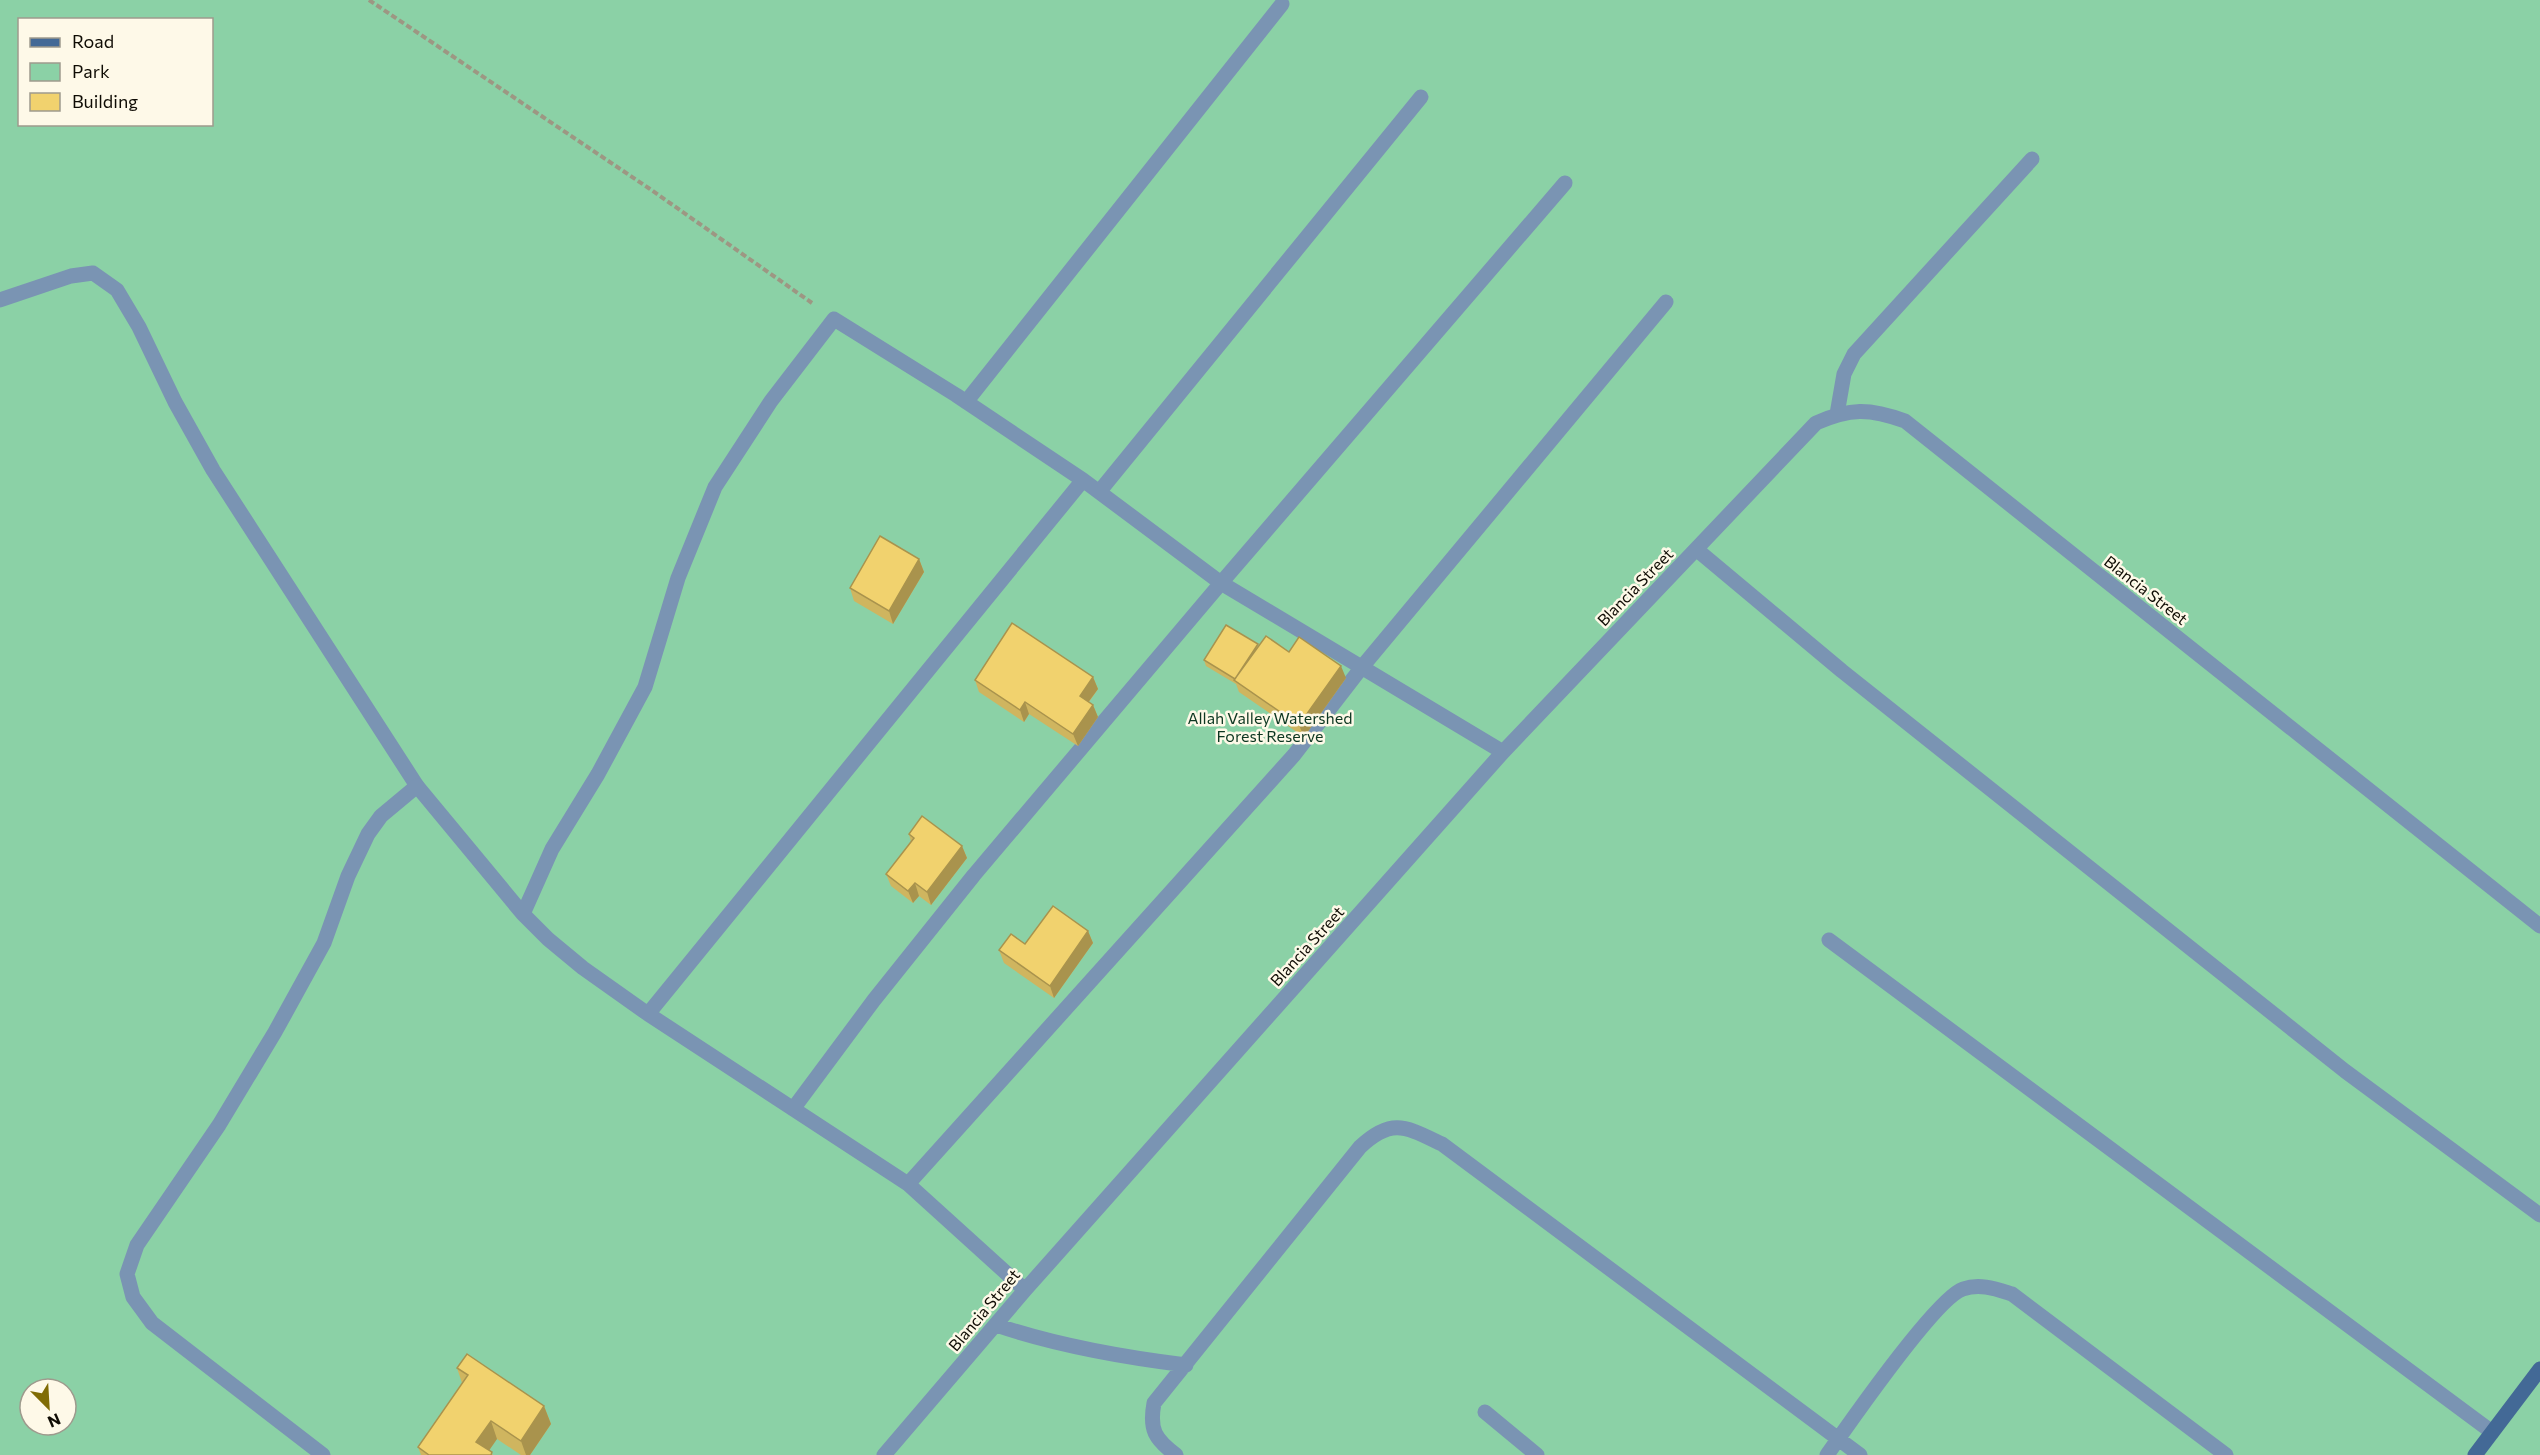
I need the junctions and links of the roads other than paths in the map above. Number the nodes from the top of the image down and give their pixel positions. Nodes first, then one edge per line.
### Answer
1 (1282, 4) dead end
2 (1421, 97) dead end
3 (2032, 159) dead end
4 (1565, 183) dead end
5 (0, 300) edge
6 (1666, 302) dead end
7 (966, 402) junction
8 (1837, 414) junction
9 (1083, 480) junction
10 (1099, 492) junction
11 (1696, 549) junction
12 (1221, 583) junction
13 (1362, 668) junction
14 (1503, 752) junction
15 (417, 786) junction
16 (523, 914) junction
17 (2540, 926) edge
18 (1829, 940) dead end
19 (648, 1014) junction
20 (793, 1109) junction
21 (908, 1184) junction
22 (2540, 1215) edge
23 (1025, 1290) junction
24 (996, 1325) junction
25 (1186, 1365) junction
26 (2540, 1369) edge
27 (1485, 1412) dead end
28 (2492, 1432) junction
29 (1839, 1438) junction
30 (2478, 1454) edge
31 (323, 1455) edge
32 (884, 1455) edge
33 (1176, 1455) edge
34 (1537, 1455) edge
35 (1827, 1455) edge
36 (1860, 1455) edge
37 (2226, 1455) edge

1 - 7 street
2 - 10 street
3 - 8 street
4 - 12 street
5 - 15 street
6 - 13 street
7 - 9 street
7 - 16 street
8 - 11 street, Blancia Street
8 - 17 street, Blancia Street
9 - 10 street
9 - 19 street
10 - 12 street
11 - 14 street, Blancia Street
11 - 22 street
12 - 13 street
12 - 20 street
13 - 14 street
13 - 21 street
14 - 23 street, Blancia Street
15 - 16 street
15 - 31 street
16 - 19 street
18 - 28 street
19 - 20 street
20 - 21 street
21 - 23 street
23 - 24 street, Blancia Street
24 - 25 street
24 - 32 street, Blancia Street
25 - 29 street
25 - 33 street
26 - 28 main road
27 - 34 street
28 - 30 main road
29 - 35 street
29 - 36 street
29 - 37 street

